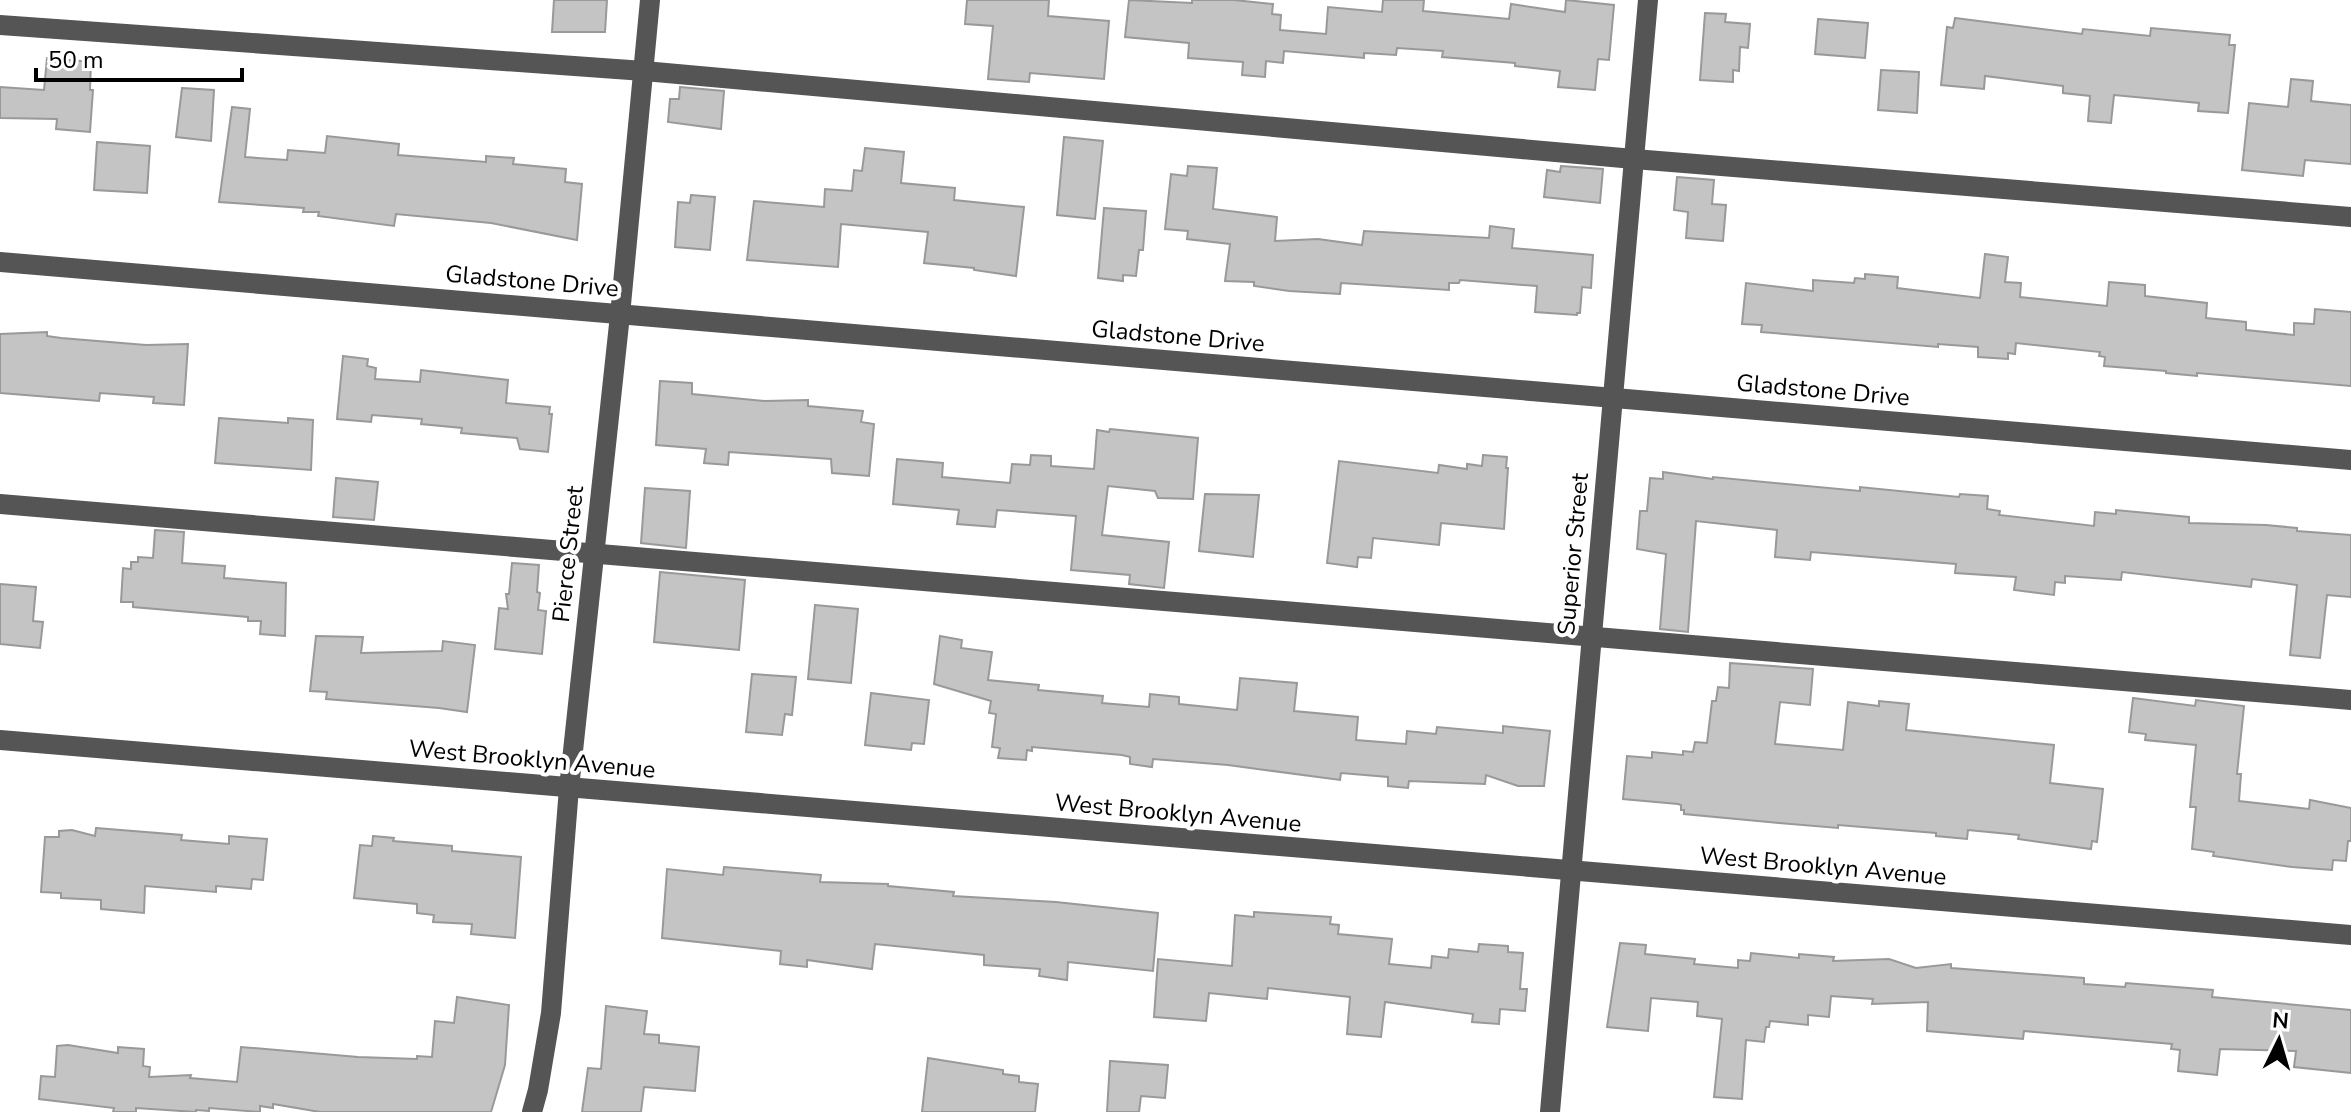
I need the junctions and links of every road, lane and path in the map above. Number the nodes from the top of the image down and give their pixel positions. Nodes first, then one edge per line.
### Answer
1 (650, 0) edge
2 (1648, 0) edge
3 (0, 25) edge
4 (644, 71) junction
5 (1634, 159) junction
6 (2351, 217) edge
7 (0, 262) edge
8 (620, 315) junction
9 (1613, 399) junction
10 (2351, 460) edge
11 (0, 504) edge
12 (593, 553) junction
13 (1592, 639) junction
14 (2351, 700) edge
15 (0, 740) edge
16 (569, 788) junction
17 (1572, 872) junction
18 (2351, 935) edge
19 (532, 1112) edge
20 (1550, 1112) edge

1 - 4 street, Pierce Street
2 - 5 street, Superior Street
3 - 4 street
4 - 5 street
4 - 8 street, Pierce Street
5 - 6 street
5 - 9 street, Superior Street
7 - 8 street, Gladstone Drive
8 - 9 street, Gladstone Drive
8 - 12 street, Pierce Street
9 - 10 street, Gladstone Drive
9 - 13 street, Superior Street
11 - 12 street
12 - 13 street
12 - 16 street, Pierce Street
13 - 14 street
13 - 17 street, Superior Street
15 - 16 street, West Brooklyn Avenue
16 - 17 street, West Brooklyn Avenue
16 - 19 street, Pierce Street
17 - 18 street, West Brooklyn Avenue
17 - 20 street, Superior Street

